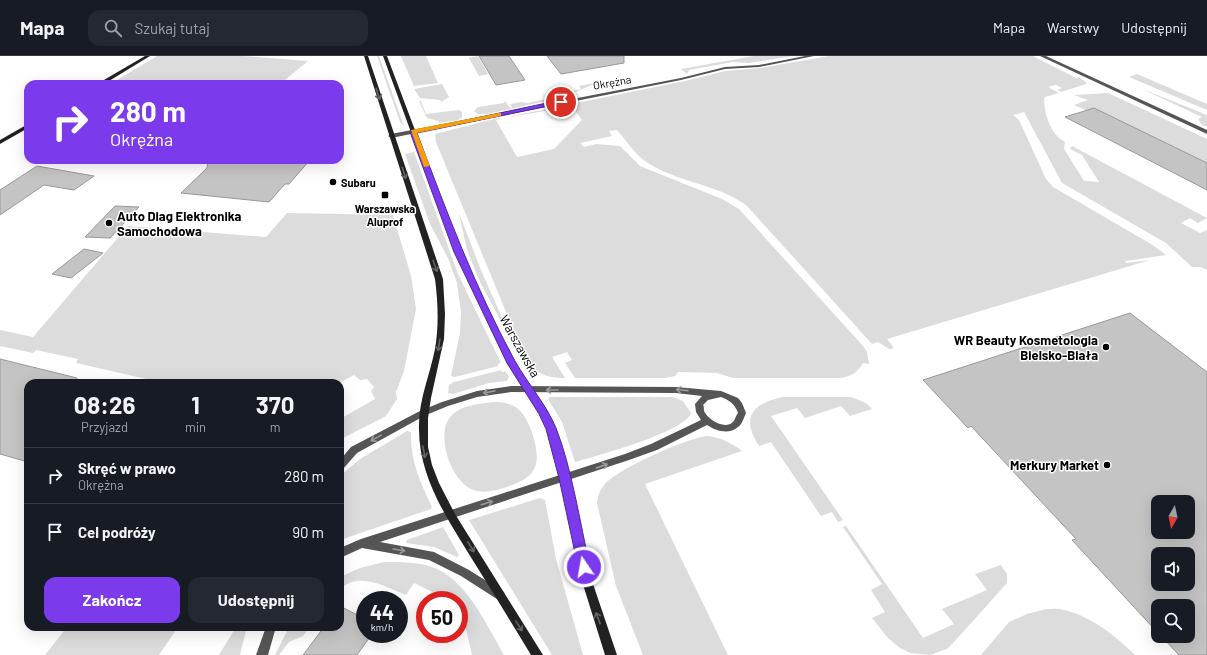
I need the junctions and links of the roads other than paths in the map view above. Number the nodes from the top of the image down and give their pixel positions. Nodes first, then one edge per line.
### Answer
1 (148, 56) edge
2 (366, 56) edge
3 (385, 56) edge
4 (812, 56) edge
5 (1042, 56) edge
6 (107, 80) edge
7 (24, 128) edge
8 (413, 132) junction
9 (1207, 132) edge
10 (392, 136) junction
11 (0, 142) edge
12 (528, 389) junction
13 (721, 394) junction
14 (423, 413) junction
15 (706, 422) junction
16 (344, 461) edge
17 (565, 478) junction
18 (450, 514) junction
19 (361, 544) junction
20 (344, 551) edge
21 (501, 596) junction
22 (270, 631) edge
23 (262, 655) edge
24 (537, 655) edge
25 (611, 655) edge

1 - 6 main road
2 -> 10 main road
3 - 8 main road, Warszawska
4 - 8 street, Okrężna
5 - 9 street
7 - 11 main road
8 - 10 street, Okrężna
8 - 12 main road, Warszawska
10 -> 14 main road
13 -> 12 street
12 -> 14 street
12 - 17 main road, Warszawska
13 - 15 street
13 - 15 street
14 -> 16 street
14 -> 18 main road
17 -> 15 street
18 -> 17 street
25 -> 17 main road, Warszawska
18 - 19 street
18 -> 21 main road
19 - 20 street
19 -> 21 street
21 -> 24 main road
22 - 23 street

